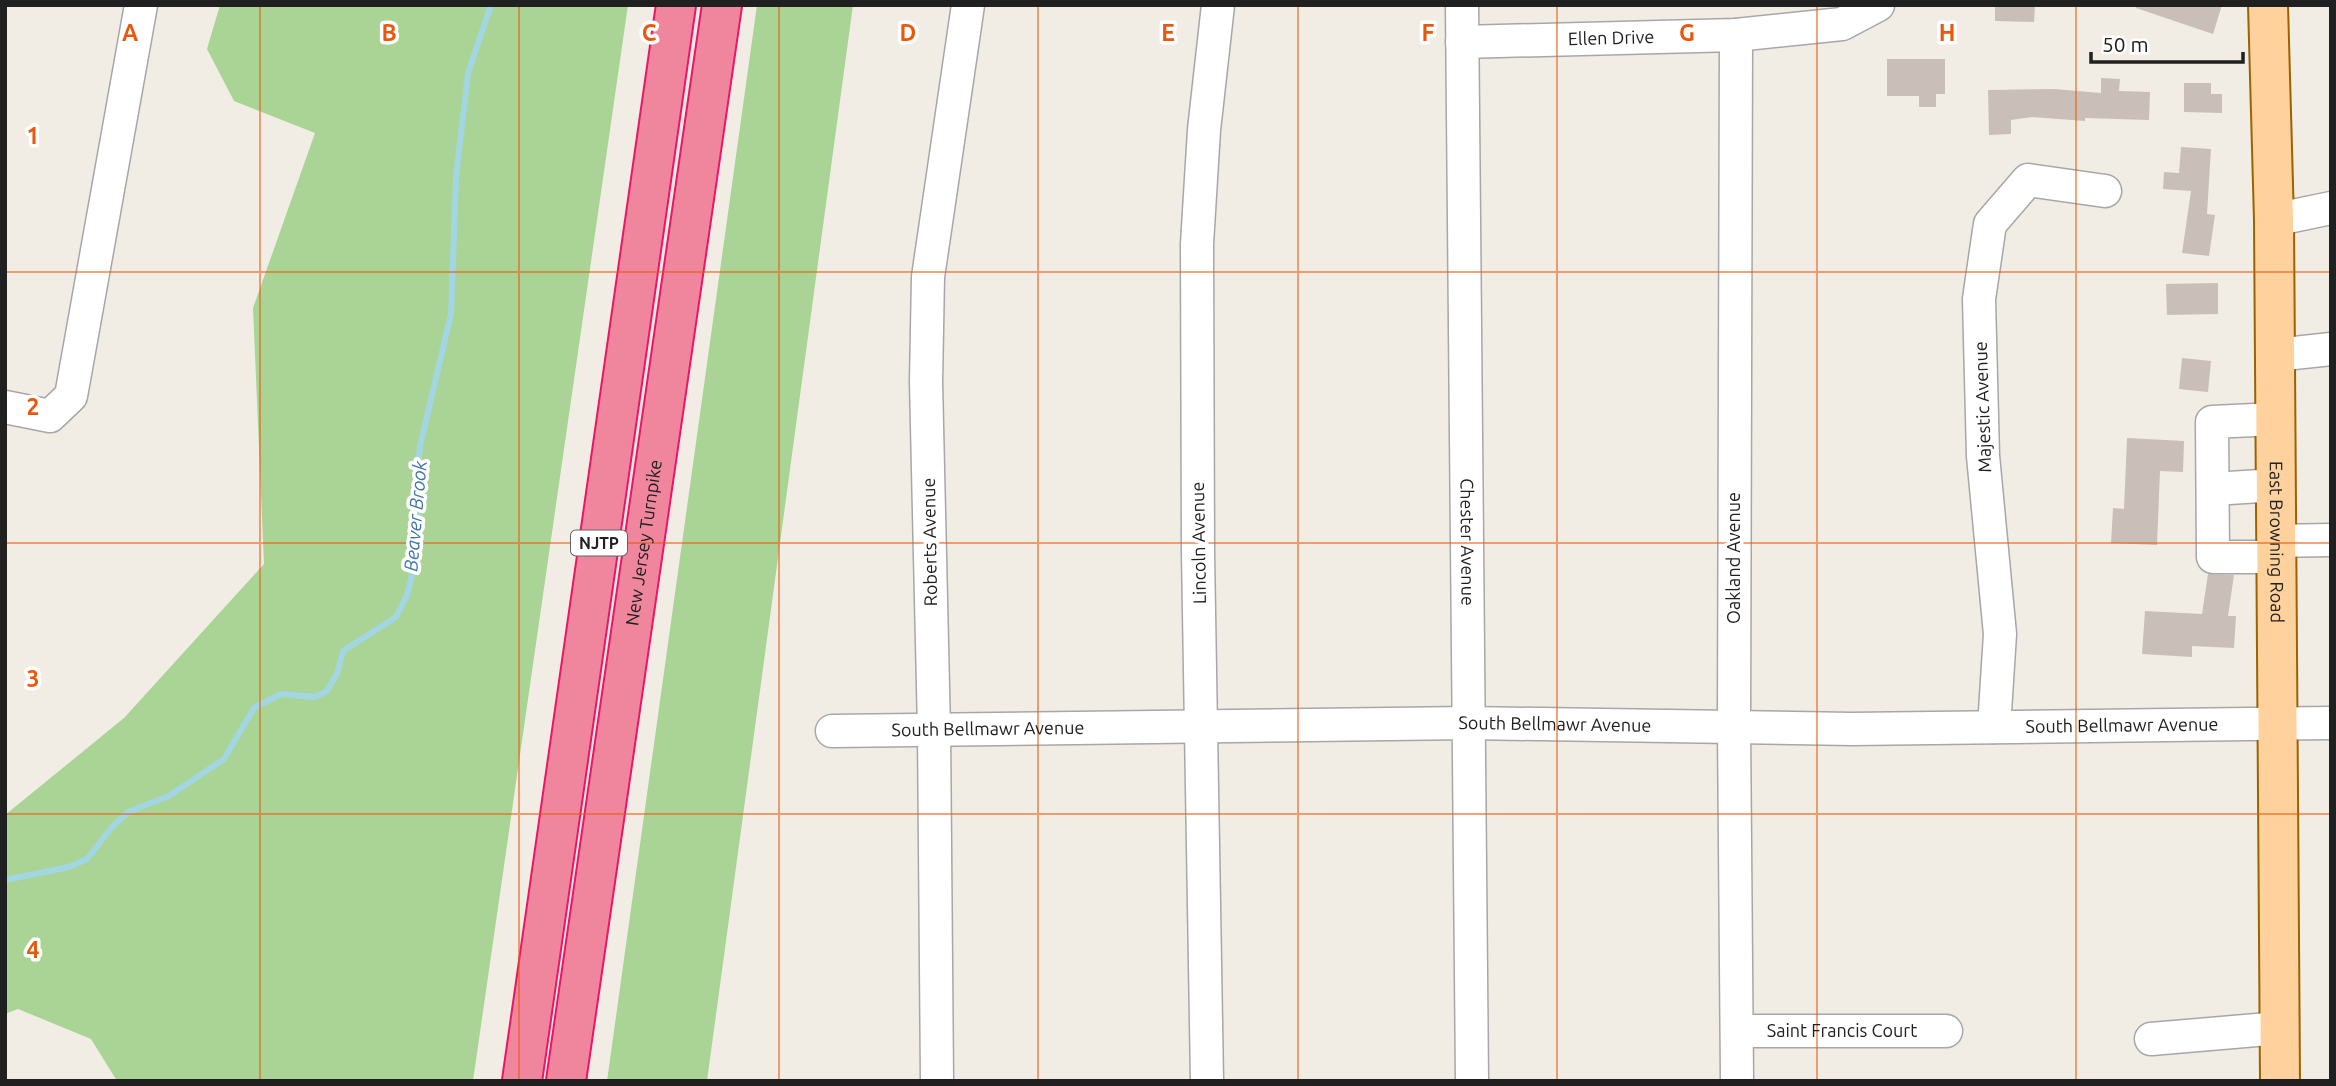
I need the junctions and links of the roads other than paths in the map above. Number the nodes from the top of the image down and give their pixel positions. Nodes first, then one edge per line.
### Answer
1 (141, 5) edge
2 (676, 5) edge
3 (722, 5) edge
4 (968, 5) edge
5 (1218, 5) edge
6 (1462, 5) edge
7 (1878, 5) edge
8 (2268, 5) edge
9 (1801, 16) edge
10 (1736, 35) junction
11 (1462, 42) junction
12 (2105, 191) dead end
13 (2331, 208) edge
14 (2274, 220) junction
15 (2331, 349) edge
16 (2275, 355) junction
17 (5, 407) edge
18 (2276, 419) junction
19 (2276, 485) junction
20 (2213, 489) junction
21 (2331, 540) edge
22 (2277, 549) junction
23 (1469, 723) junction
24 (2331, 723) edge
25 (2278, 725) junction
26 (1203, 726) junction
27 (1734, 726) junction
28 (1994, 727) junction
29 (934, 730) junction
30 (832, 732) dead end
31 (2280, 1028) junction
32 (1737, 1031) junction
33 (1947, 1031) dead end
34 (2151, 1039) dead end
35 (522, 1081) edge
36 (566, 1081) edge
37 (937, 1081) edge
38 (1207, 1081) edge
39 (1472, 1081) edge
40 (1738, 1081) edge
41 (2280, 1081) edge

1 - 17 street
2 - 35 highway, NJTP
3 - 36 highway, New Jersey Turnpike / NJTP
4 - 29 street, Roberts Avenue
5 - 26 street, Lincoln Avenue
6 - 11 street, Chester Avenue
7 - 9 street, Ellen Drive
8 - 14 main road, East Browning Road
9 - 10 street, Ellen Drive
10 - 11 street, Ellen Drive
10 - 27 street, Oakland Avenue
11 - 23 street, Chester Avenue
12 - 28 street, Majestic Avenue
13 - 14 street
14 - 16 main road, East Browning Road
15 - 16 street
16 - 18 main road, East Browning Road
18 - 19 main road, East Browning Road
18 - 20 street
19 - 20 street
19 - 22 main road, East Browning Road
20 - 22 street
21 - 22 street
22 - 25 main road, East Browning Road
23 - 26 street, South Bellmawr Avenue
23 - 27 street, South Bellmawr Avenue
23 - 39 street, Chester Avenue
24 - 25 street, South Bellmawr Avenue
25 - 28 street, South Bellmawr Avenue
25 - 31 main road, East Browning Road
26 - 29 street, South Bellmawr Avenue
26 - 38 street, Lincoln Avenue
27 - 28 street, South Bellmawr Avenue
27 - 32 street, Oakland Avenue
29 - 30 street, South Bellmawr Avenue
29 - 37 street, Roberts Avenue
31 - 34 street
31 - 41 main road, East Browning Road
32 - 33 street, Saint Francis Court
32 - 40 street, Oakland Avenue

